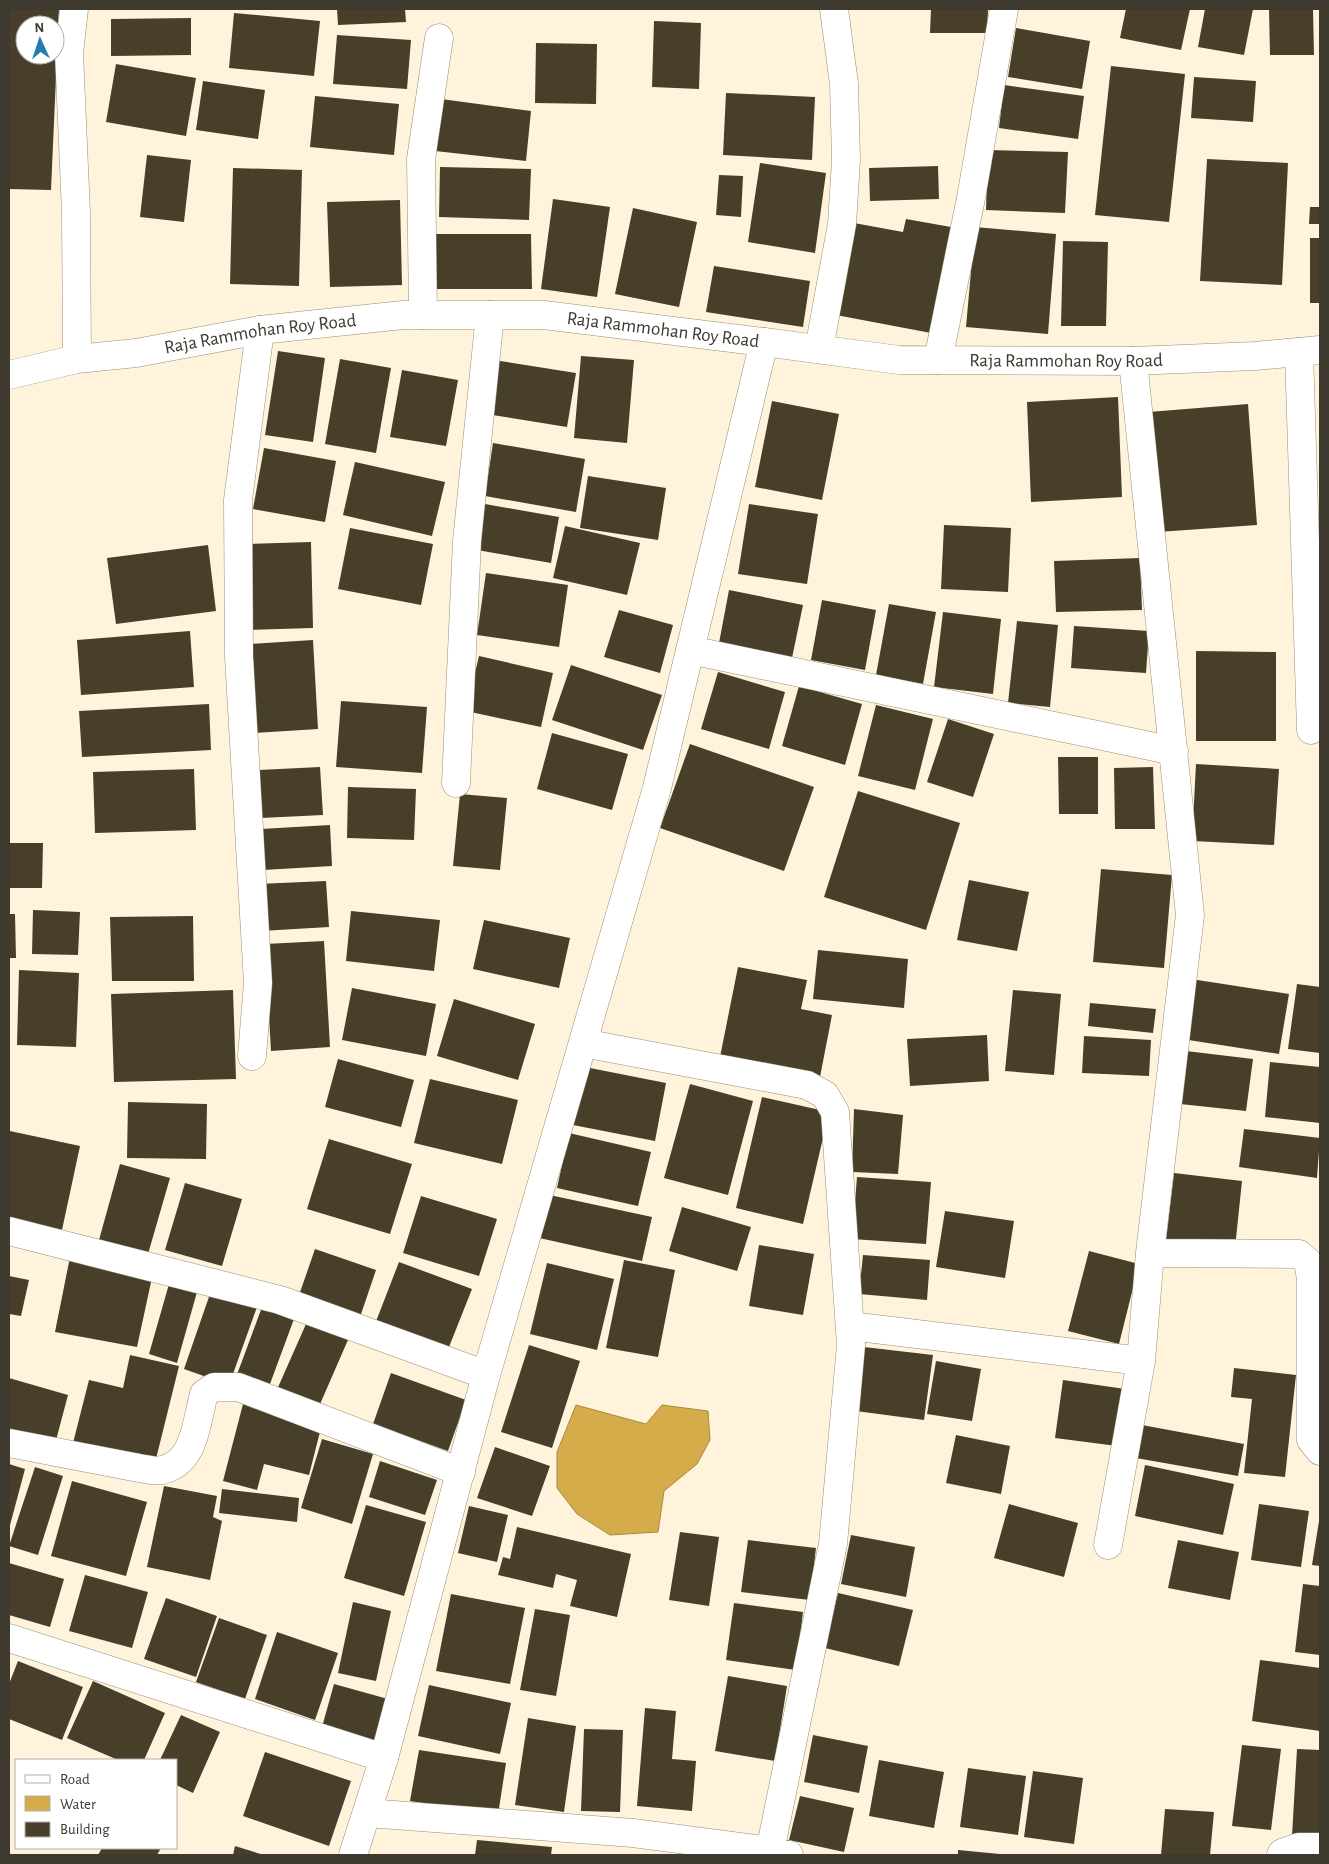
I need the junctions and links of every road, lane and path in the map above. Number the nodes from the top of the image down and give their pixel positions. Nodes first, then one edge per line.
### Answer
1 (74, 9) edge
2 (834, 9) edge
3 (1004, 9) edge
4 (439, 38) dead end
5 (423, 315) junction
6 (490, 315) junction
7 (260, 330) junction
8 (764, 342) junction
9 (819, 350) junction
10 (1309, 351) edge
11 (77, 359) junction
12 (938, 360) junction
13 (1133, 361) junction
14 (9, 375) edge
15 (690, 650) junction
16 (1311, 730) dead end
17 (1174, 751) junction
18 (456, 783) dead end
19 (583, 1043) junction
20 (252, 1056) dead end
21 (9, 1231) edge
22 (1150, 1253) junction
23 (850, 1326) junction
24 (1141, 1361) junction
25 (486, 1375) junction
26 (9, 1443) edge
27 (1320, 1451) edge
28 (460, 1472) junction
29 (1108, 1545) dead end
30 (9, 1638) edge
31 (384, 1758) junction
32 (367, 1813) junction
33 (1320, 1847) edge
34 (779, 1853) edge
35 (353, 1855) edge
36 (1281, 1855) edge

1 - 11 street
2 - 9 street
3 - 12 street
4 - 5 street
5 - 6 street, Raja Rammohan Roy Road
5 - 7 street, Raja Rammohan Roy Road
6 - 8 street, Raja Rammohan Roy Road
6 - 18 street
7 - 11 street, Raja Rammohan Roy Road
7 - 20 street
8 - 9 street, Raja Rammohan Roy Road
8 - 15 street
9 - 12 street, Raja Rammohan Roy Road
10 - 13 street, Raja Rammohan Roy Road
10 - 16 street
11 - 14 street, Raja Rammohan Roy Road
12 - 13 street, Raja Rammohan Roy Road
13 - 17 street
15 - 17 street
15 - 19 street
17 - 22 street
19 - 23 street
19 - 25 street
21 - 25 street
22 - 24 street
22 - 27 street
23 - 24 street
23 - 34 street
24 - 29 street
25 - 28 street
26 - 28 street
28 - 31 street
30 - 31 street
31 - 32 street
32 - 34 street
32 - 35 street
33 - 36 street

